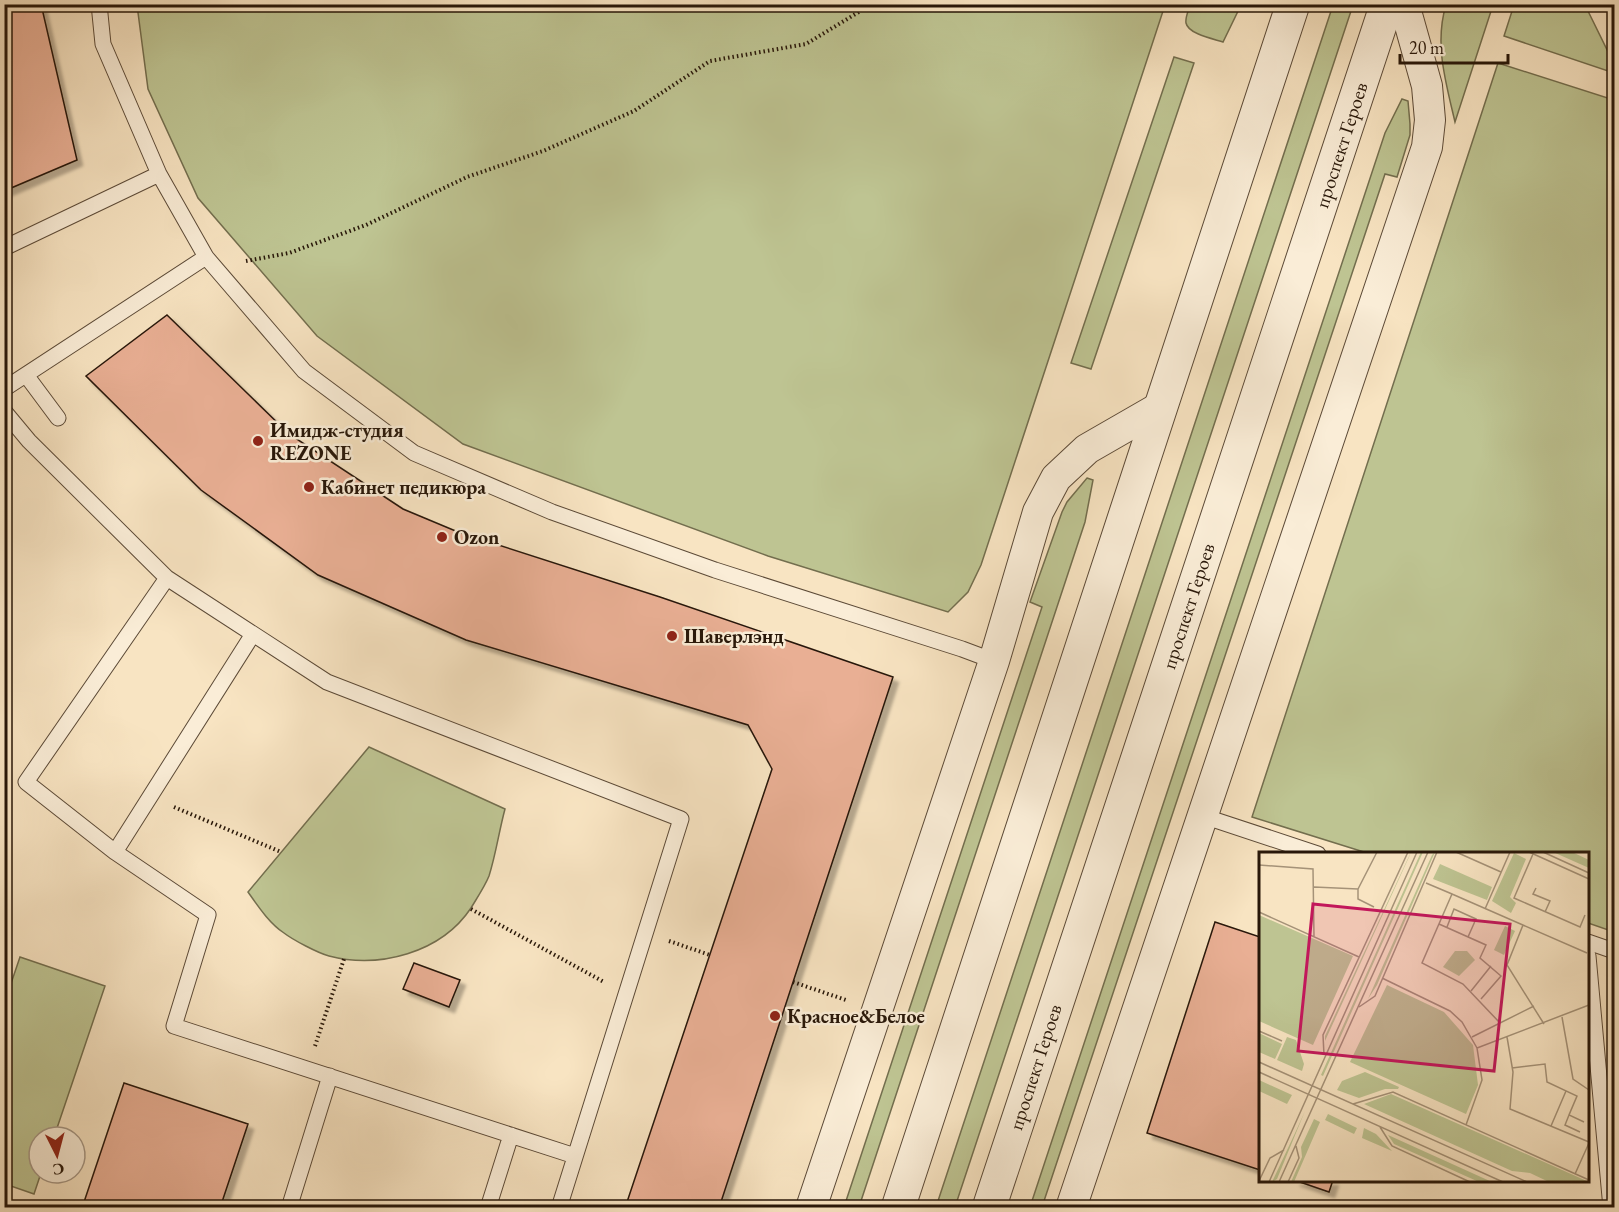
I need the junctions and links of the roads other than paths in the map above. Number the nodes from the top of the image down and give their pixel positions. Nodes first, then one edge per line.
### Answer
1 (99, 4) edge
2 (1293, 4) edge
3 (1387, 4) edge
4 (1404, 4) edge
5 (159, 174) junction
6 (4, 248) edge
7 (211, 262) junction
8 (26, 375) junction
9 (4, 389) edge
10 (1160, 407) junction
11 (4, 411) edge
12 (58, 418) dead end
13 (167, 578) junction
14 (253, 634) junction
15 (994, 661) junction
16 (1203, 816) junction
17 (115, 852) junction
18 (1311, 852) edge
19 (1589, 943) edge
20 (1614, 951) edge
21 (1589, 977) edge
22 (330, 1076) junction
23 (511, 1135) junction
24 (575, 1156) junction
25 (288, 1208) edge
26 (488, 1208) edge
27 (559, 1208) edge
28 (811, 1208) edge
29 (898, 1208) edge
30 (989, 1208) edge
31 (1071, 1208) edge
32 (1611, 1208) edge

1 - 5 lane
2 - 10 street
3 - 30 street, проспект Героев
4 - 16 street
5 - 6 lane
5 - 7 lane
7 - 8 lane
7 - 15 lane
8 - 9 lane
8 - 12 lane
10 - 15 street
10 - 29 street
11 - 13 lane
13 - 14 lane
13 - 17 lane
14 - 17 lane
14 - 24 lane
15 - 28 street
16 - 18 lane
16 - 31 street
17 - 22 lane
19 - 20 lane
21 - 32 lane
22 - 23 lane
22 - 25 lane
23 - 24 lane
23 - 26 lane
24 - 27 lane

